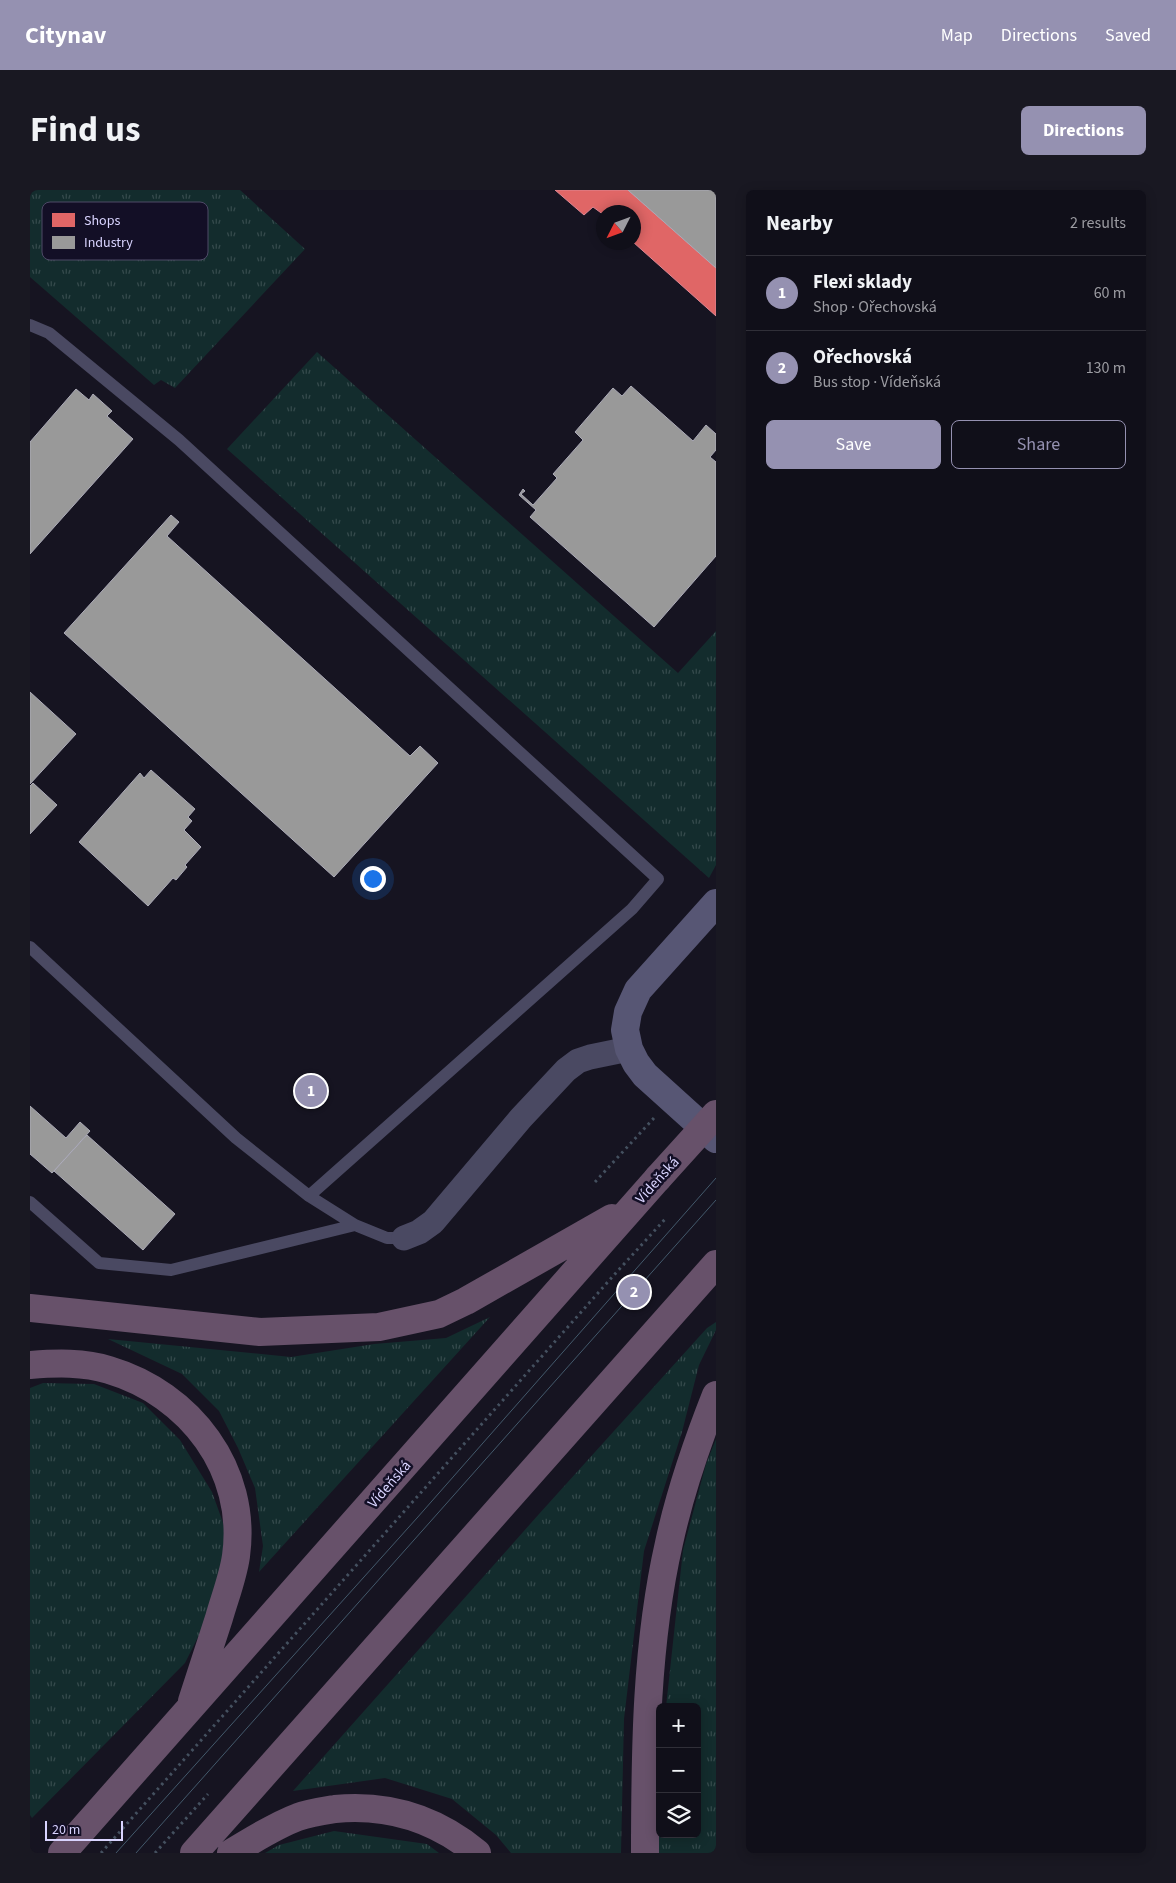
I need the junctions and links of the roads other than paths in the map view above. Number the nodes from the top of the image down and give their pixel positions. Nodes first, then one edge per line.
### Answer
1 (30, 325) edge
2 (716, 903) edge
3 (30, 947) edge
4 (629, 1049) junction
5 (716, 1114) edge
6 (716, 1139) edge
7 (309, 1196) junction
8 (30, 1202) edge
9 (633, 1206) junction
10 (355, 1225) junction
11 (404, 1238) joint
12 (716, 1264) edge
13 (30, 1308) edge
14 (30, 1365) edge
15 (716, 1395) edge
16 (188, 1712) junction
17 (62, 1853) edge
18 (194, 1853) edge
19 (231, 1853) edge
20 (476, 1853) edge
21 (645, 1853) edge

1 - 7 lane
2 - 4 street
3 - 7 lane
4 - 6 street
4 - 11 street
5 - 9 highway, Vídeňská, bridge
7 - 10 lane
8 - 10 lane
9 - 13 highway
9 - 16 highway, Vídeňská
10 - 11 lane
12 - 18 highway
14 - 16 highway
15 - 21 highway
16 - 17 highway, Vídeňská
19 - 20 highway

